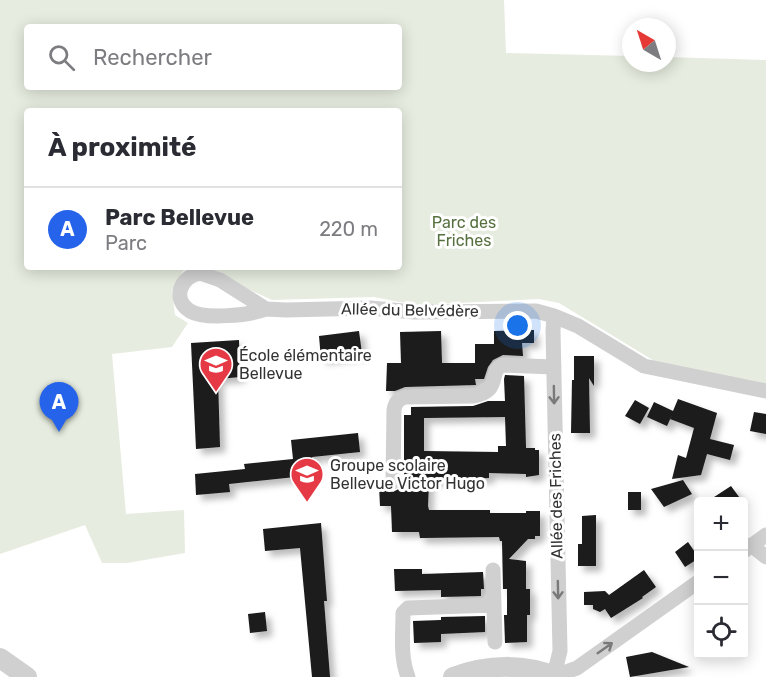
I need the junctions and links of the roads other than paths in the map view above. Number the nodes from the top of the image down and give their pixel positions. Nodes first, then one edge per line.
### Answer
1 (266, 309) junction
2 (554, 316) junction
3 (554, 367) junction
4 (766, 391) edge
5 (393, 482) dead end
6 (766, 535) edge
7 (748, 548) edge
8 (766, 557) edge
9 (493, 570) dead end
10 (694, 586) edge
11 (494, 605) junction
12 (495, 642) dead end
13 (0, 658) edge
14 (0, 663) edge
15 (555, 676) edge
16 (26, 677) edge
17 (408, 677) edge
18 (453, 677) edge

1 - 1 street, Allée du Belvédère
1 - 2 street, Allée du Belvédère
2 - 3 street, Allée des Friches
2 - 4 street, Allée du Belvédère
3 - 5 street
3 -> 15 street, Allée des Friches
6 - 7 street
7 - 8 street
9 - 11 street
15 -> 10 street
11 - 12 street
11 - 17 street
13 - 16 street
14 - 16 street
15 - 18 street

